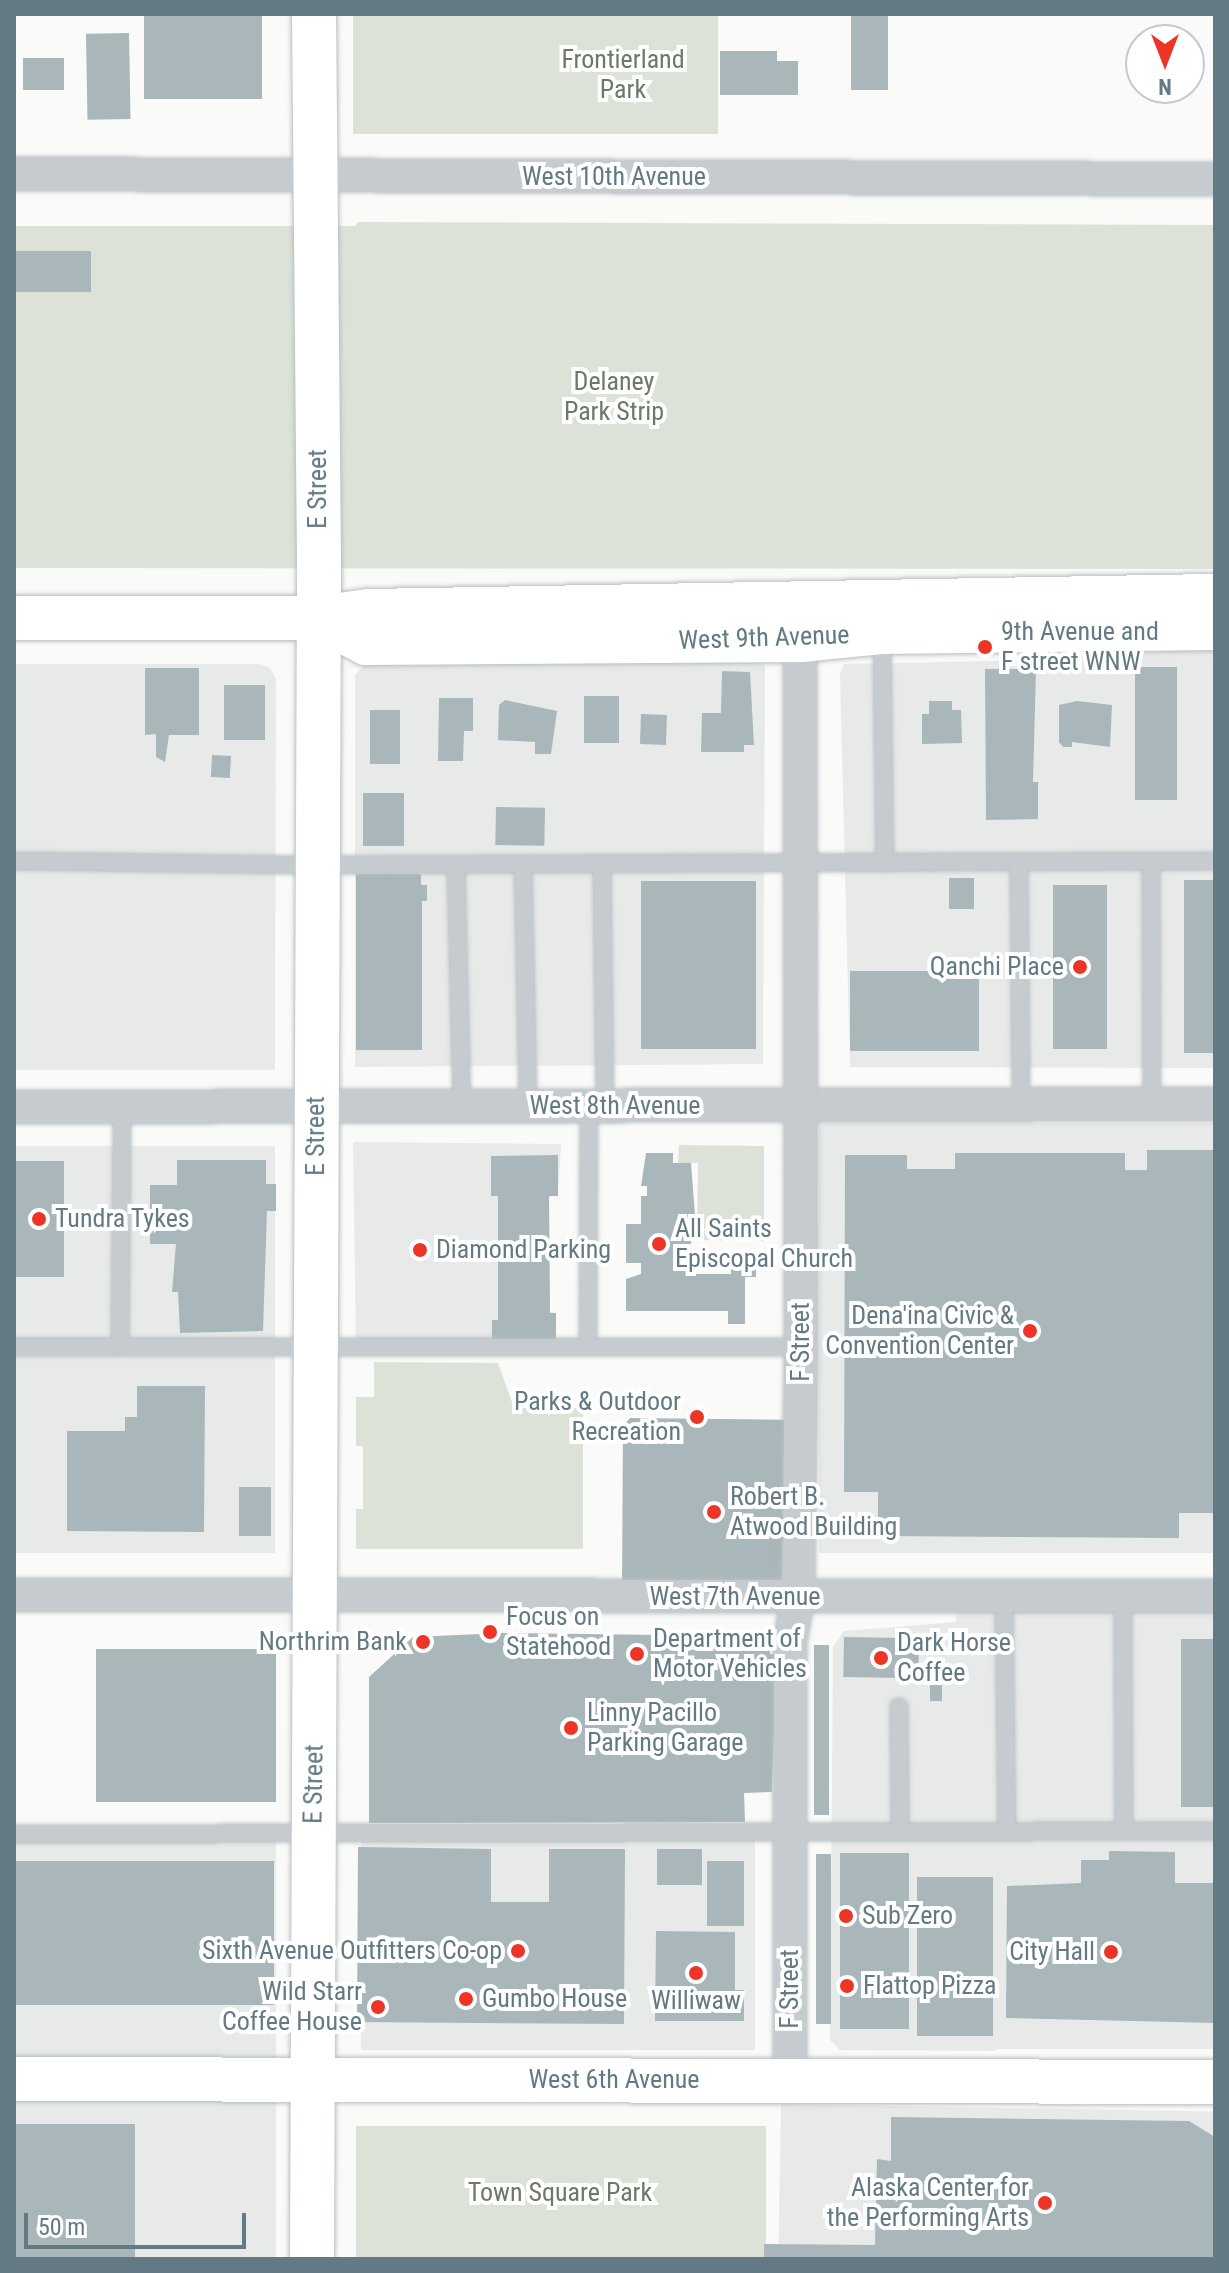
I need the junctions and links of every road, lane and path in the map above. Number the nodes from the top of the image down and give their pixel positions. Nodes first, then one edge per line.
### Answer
1 (314, 14) edge
2 (14, 174) edge
3 (316, 175) junction
4 (1215, 179) edge
5 (1215, 596) edge
6 (14, 618) edge
7 (318, 618) junction
8 (800, 623) junction
9 (1215, 628) edge
10 (881, 632) junction
11 (14, 861) edge
12 (1151, 861) junction
13 (1215, 861) edge
14 (1019, 862) junction
15 (802, 863) junction
16 (885, 863) junction
17 (523, 864) junction
18 (602, 864) junction
19 (318, 865) junction
20 (456, 865) junction
21 (1152, 1104) junction
22 (1215, 1104) edge
23 (1021, 1105) junction
24 (316, 1106) junction
25 (462, 1106) junction
26 (528, 1106) junction
27 (597, 1106) junction
28 (800, 1106) junction
29 (14, 1107) edge
30 (122, 1107) junction
31 (14, 1347) edge
32 (120, 1347) junction
33 (316, 1347) junction
34 (588, 1347) junction
35 (801, 1347) junction
36 (14, 1595) edge
37 (316, 1596) junction
38 (1123, 1596) junction
39 (1215, 1596) edge
40 (798, 1598) junction
41 (1004, 1598) junction
42 (899, 1707) dead end
43 (1124, 1831) junction
44 (1215, 1831) edge
45 (789, 1832) junction
46 (900, 1832) junction
47 (1007, 1832) junction
48 (313, 1833) junction
49 (14, 1834) edge
50 (790, 2078) junction
51 (14, 2079) edge
52 (310, 2082) junction
53 (1215, 2082) edge
54 (312, 2259) edge

1 - 3 street, E Street
2 - 3 street, West 10th Avenue
3 - 4 street, West 10th Avenue
3 - 7 street, E Street
5 - 8 street, West 9th Avenue
6 - 7 street, West 9th Avenue
7 - 8 street, West 9th Avenue
7 - 19 street, E Street
8 - 10 street, West 9th Avenue
8 - 15 street, F Street
9 - 10 street, West 9th Avenue
10 - 16 lane
11 - 19 lane
12 - 13 lane
12 - 14 lane
12 - 21 lane
14 - 16 lane
14 - 23 lane
15 - 16 lane
15 - 18 lane
15 - 28 street, F Street
17 - 18 lane
17 - 20 lane
17 - 26 lane
18 - 27 lane
19 - 20 lane
19 - 24 street, E Street
20 - 25 lane
21 - 22 street, West 8th Avenue
21 - 23 street, West 8th Avenue
23 - 28 street, West 8th Avenue
24 - 25 street, West 8th Avenue
24 - 30 street, West 8th Avenue
24 - 33 street, E Street
25 - 26 street, West 8th Avenue
26 - 27 street, West 8th Avenue
27 - 28 street, West 8th Avenue
27 - 34 lane
28 - 35 street, F Street
29 - 30 street, West 8th Avenue
30 - 32 lane
31 - 32 lane
32 - 33 lane
33 - 34 lane
33 - 37 street, E Street
34 - 35 lane
35 - 40 street, F Street
36 - 37 street, West 7th Avenue
37 - 40 street, West 7th Avenue
37 - 48 street, E Street
38 - 39 street, West 7th Avenue
38 - 41 street, West 7th Avenue
38 - 43 lane
40 - 41 street, West 7th Avenue
40 - 45 street, F Street
41 - 47 lane
42 - 46 lane
43 - 44 lane
43 - 47 lane
45 - 46 lane
45 - 48 lane
45 - 50 street, F Street
46 - 47 lane
48 - 49 lane
48 - 52 street, E Street
50 - 52 street, West 6th Avenue
50 - 53 street, West 6th Avenue
51 - 52 street, West 6th Avenue
52 - 54 street, E Street

